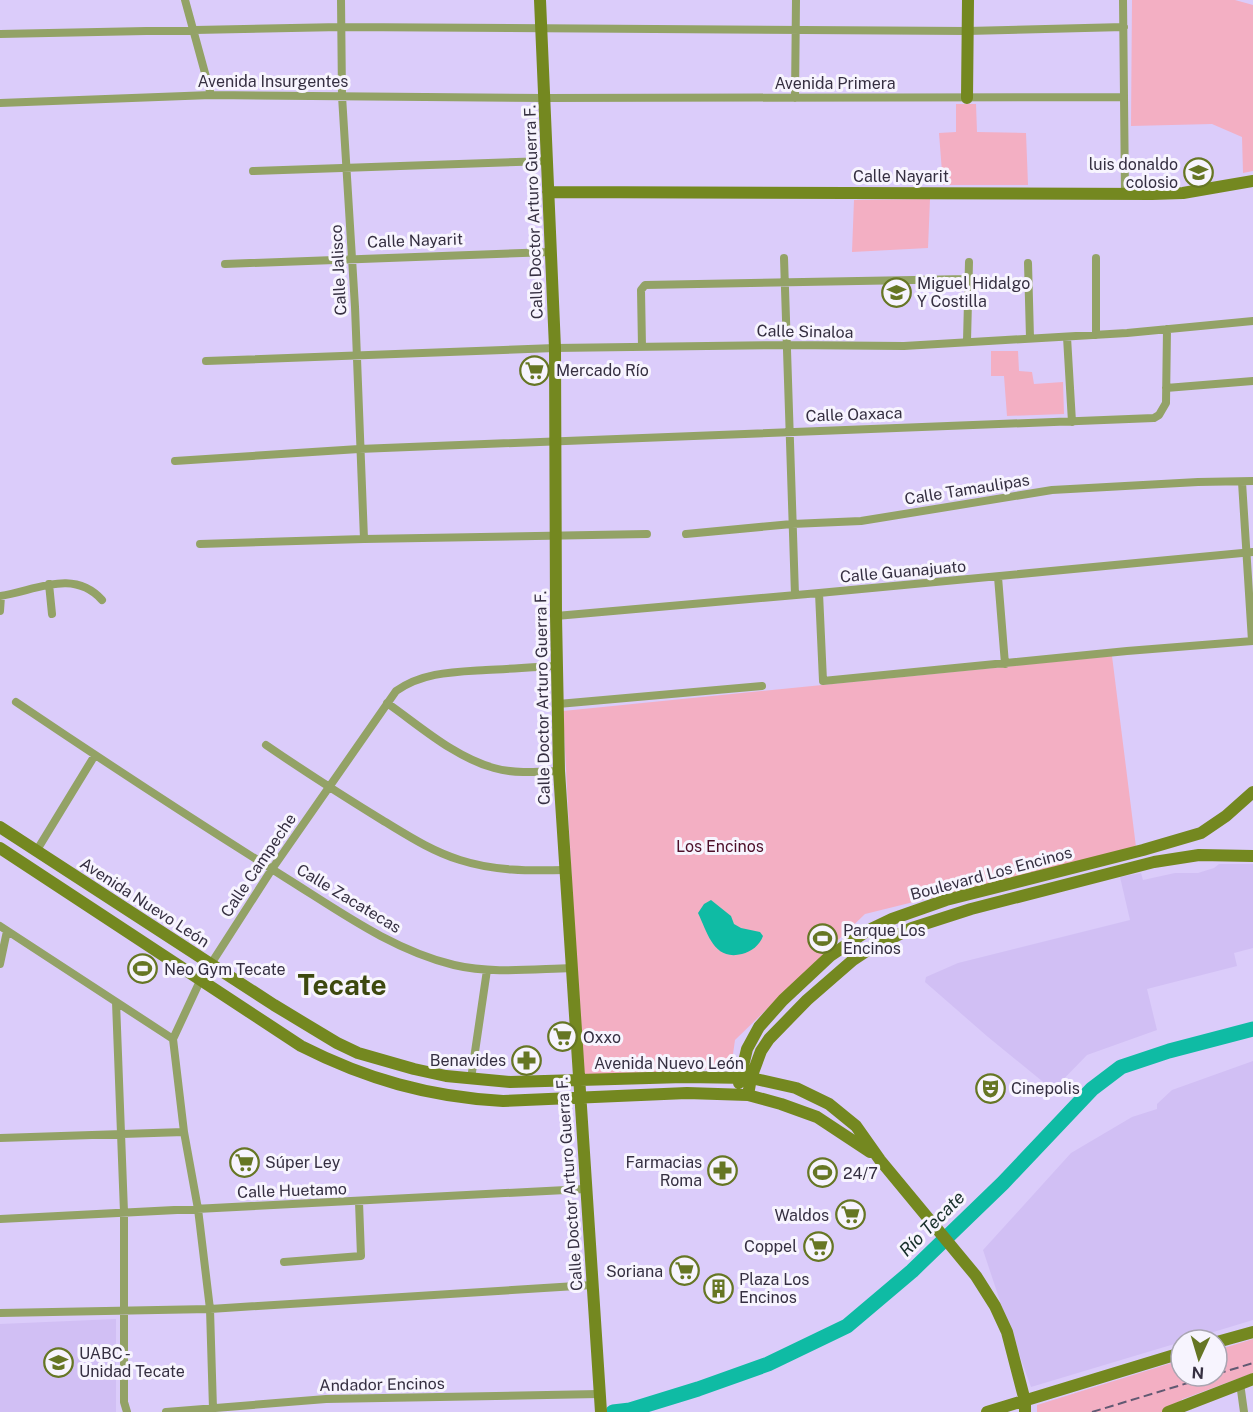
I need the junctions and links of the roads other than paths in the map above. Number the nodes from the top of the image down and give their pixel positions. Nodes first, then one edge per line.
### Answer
1 (185, 0) edge
2 (341, 0) edge
3 (540, 0) edge
4 (796, 0) edge
5 (968, 0) edge
6 (1123, 0) edge
7 (341, 27) junction
8 (541, 27) junction
9 (1124, 27) junction
10 (796, 28) junction
11 (194, 30) junction
12 (968, 30) junction
13 (0, 34) edge
14 (211, 94) junction
15 (342, 96) junction
16 (1124, 97) junction
17 (545, 98) junction
18 (795, 98) junction
19 (967, 98) junction
20 (0, 103) edge
21 (548, 161) junction
22 (347, 167) junction
23 (253, 171) dead end
24 (1253, 182) edge
25 (548, 192) junction
26 (1125, 194) junction
27 (551, 252) junction
28 (353, 258) junction
29 (784, 258) dead end
30 (1096, 258) dead end
31 (969, 262) dead end
32 (1028, 263) dead end
33 (225, 264) dead end
34 (968, 279) junction
35 (785, 284) junction
36 (1253, 321) edge
37 (1167, 329) junction
38 (1096, 335) junction
39 (1067, 336) junction
40 (1030, 338) junction
41 (967, 341) junction
42 (786, 345) junction
43 (642, 347) junction
44 (555, 348) junction
45 (356, 356) junction
46 (206, 361) dead end
47 (1253, 381) edge
48 (1166, 388) junction
49 (1072, 422) junction
50 (790, 432) junction
51 (556, 441) junction
52 (359, 449) junction
53 (175, 461) dead end
54 (1253, 481) edge
55 (1242, 482) junction
56 (792, 524) junction
57 (647, 534) dead end
58 (686, 534) dead end
59 (556, 535) junction
60 (364, 539) junction
61 (200, 544) dead end
62 (1250, 552) edge
63 (998, 577) junction
64 (49, 584) junction
65 (819, 593) junction
66 (0, 596) edge
67 (795, 596) junction
68 (102, 600) dead end
69 (0, 611) edge
70 (52, 614) dead end
71 (556, 616) junction
72 (1252, 641) edge
73 (1005, 663) junction
74 (556, 666) junction
75 (762, 686) dead end
76 (16, 702) dead end
77 (387, 703) junction
78 (558, 704) junction
79 (266, 745) dead end
80 (95, 755) junction
81 (559, 771) junction
82 (328, 787) junction
83 (1253, 792) edge
84 (0, 827) edge
85 (0, 848) edge
86 (37, 850) junction
87 (1253, 856) edge
88 (272, 869) junction
89 (565, 870) junction
90 (968, 894) junction
91 (971, 909) junction
92 (3, 929) edge
93 (0, 964) edge
94 (211, 965) junction
95 (572, 968) junction
96 (487, 970) junction
97 (200, 981) junction
98 (116, 1002) junction
99 (173, 1039) junction
100 (745, 1078) junction
101 (471, 1079) junction
102 (579, 1080) junction
103 (743, 1095) junction
104 (581, 1099) junction
105 (184, 1132) junction
106 (120, 1134) junction
107 (0, 1138) edge
108 (880, 1160) junction
109 (585, 1189) junction
110 (359, 1202) junction
111 (198, 1209) junction
112 (124, 1212) junction
113 (0, 1219) edge
114 (284, 1262) dead end
115 (592, 1285) junction
116 (210, 1309) junction
117 (125, 1312) junction
118 (0, 1313) edge
119 (1253, 1332) edge
120 (1229, 1339) edge
121 (1169, 1357) edge
122 (1247, 1381) edge
123 (599, 1394) junction
124 (1025, 1407) edge
125 (213, 1409) junction
126 (127, 1412) edge
127 (166, 1412) edge
128 (601, 1412) edge
129 (987, 1412) edge
130 (1169, 1412) edge
131 (1244, 1412) edge

1 - 11 street
2 - 7 street, Calle Jalisco
3 - 8 street, Calle Doctor Arturo Guerra F.
4 - 10 street
5 - 12 street
6 - 9 street
7 - 8 street
7 - 11 street
7 - 15 street, Calle Jalisco
8 - 10 street
8 - 17 street, Calle Doctor Arturo Guerra F.
9 - 12 street
9 - 16 street
10 - 12 street
10 - 18 street
11 - 13 street
11 - 14 street
12 - 19 street
14 - 15 street, Avenida Insurgentes
14 - 20 street, Avenida Insurgentes
15 - 17 street, Avenida Insurgentes
15 - 22 street, Calle Jalisco
16 - 19 street, Avenida Primera
16 - 26 street
17 - 18 street, Avenida Primera
17 - 21 street, Calle Doctor Arturo Guerra F.
18 - 19 street, Avenida Primera
21 - 22 street
21 - 25 street, Calle Doctor Arturo Guerra F.
22 - 23 street
22 - 28 street, Calle Jalisco
24 - 26 street, Calle Nayarit
25 - 26 street, Calle Nayarit
25 - 27 street, Calle Doctor Arturo Guerra F.
27 - 28 street, Calle Nayarit
27 - 44 street, Calle Doctor Arturo Guerra F.
28 - 33 street, Calle Nayarit
28 - 45 street, Calle Jalisco
29 - 35 street
30 - 38 street
31 - 34 street
32 - 40 street
34 - 35 street
34 - 41 street
35 - 42 street
35 - 43 street
36 - 37 street, Calle Sinaloa
37 - 38 street, Calle Sinaloa
37 - 48 street
38 - 39 street, Calle Sinaloa
39 - 40 street, Calle Sinaloa
39 - 49 street
40 - 41 street, Calle Sinaloa
41 - 42 street, Calle Sinaloa
42 - 43 street, Calle Sinaloa
42 - 50 street
43 - 44 street, Calle Sinaloa
44 - 45 street, Calle Sinaloa
44 - 51 street, Calle Doctor Arturo Guerra F.
45 - 46 street, Calle Sinaloa
45 - 52 street, Calle Jalisco
47 - 48 street
48 - 49 street, Calle Oaxaca
49 - 50 street, Calle Oaxaca
50 - 51 street, Calle Oaxaca
50 - 56 street
51 - 52 street, Calle Oaxaca
51 - 59 street, Calle Doctor Arturo Guerra F.
52 - 53 street, Calle Oaxaca
52 - 60 street, Calle Jalisco
54 - 55 street, Calle Tamaulipas
55 - 56 street, Calle Tamaulipas
55 - 62 street
56 - 58 street, Calle Tamaulipas
56 - 67 street
57 - 59 street
59 - 60 street
59 - 71 street, Calle Doctor Arturo Guerra F.
60 - 61 street
62 - 63 street, Calle Guanajuato
62 - 72 street
63 - 65 street, Calle Guanajuato
63 - 73 street
64 - 66 street
64 - 68 street
64 - 70 street
65 - 67 street, Calle Guanajuato
65 - 73 street
66 - 69 street
67 - 71 street, Calle Guanajuato
71 - 74 street, Calle Doctor Arturo Guerra F.
72 - 73 street
74 - 77 street, Calle Campeche
74 - 78 street, Calle Doctor Arturo Guerra F.
75 - 78 street
76 - 80 street, Calle Zacatecas
77 - 81 street
77 - 82 street, Calle Campeche
78 - 81 street, Calle Doctor Arturo Guerra F.
79 - 82 street
80 - 86 street
80 - 88 street, Calle Zacatecas
81 - 89 street, Calle Doctor Arturo Guerra F.
82 - 88 street, Calle Campeche
82 - 89 street
83 - 90 street, Boulevard Los Encinos
84 - 86 street, Avenida Nuevo León
85 - 97 street, Avenida Nuevo León
86 - 94 street, Avenida Nuevo León
87 - 91 street, Boulevard Los Encinos
88 - 94 street, Calle Campeche
88 - 96 street, Calle Zacatecas
89 - 95 street, Calle Doctor Arturo Guerra F.
90 - 91 street
90 - 100 street, Boulevard Los Encinos
91 - 100 street, Boulevard Los Encinos
92 - 93 street
92 - 98 street
94 - 97 street, Calle Campeche
94 - 101 street, Avenida Nuevo León
95 - 96 street, Calle Zacatecas
95 - 102 street, Calle Doctor Arturo Guerra F.
96 - 101 street
97 - 99 street, Calle Campeche
97 - 104 street, Avenida Nuevo León
98 - 99 street
98 - 106 street
99 - 105 street
100 - 102 street, Avenida Nuevo León
100 - 103 street, Boulevard Los Encinos
100 - 108 street, Avenida Nuevo León
101 - 102 street, Avenida Nuevo León
102 - 104 street, Calle Doctor Arturo Guerra F.
103 - 104 street, Avenida Nuevo León
103 - 108 street, Avenida Nuevo León
104 - 109 street, Calle Doctor Arturo Guerra F.
105 - 106 street
105 - 111 street
106 - 107 street
106 - 112 street
108 - 124 street
109 - 110 street, Calle Huetamo
109 - 115 street, Calle Doctor Arturo Guerra F.
110 - 111 street, Calle Huetamo
110 - 114 street
111 - 112 street, Calle Huetamo
111 - 116 street
112 - 113 street, Calle Huetamo
112 - 117 street
115 - 116 street
115 - 123 street, Calle Doctor Arturo Guerra F.
116 - 117 street
116 - 125 street
117 - 118 street
117 - 126 street
119 - 120 street
121 - 124 street
122 - 130 street
122 - 131 street
123 - 125 street, Andador Encinos
123 - 128 street, Calle Doctor Arturo Guerra F.
124 - 129 street
125 - 127 street, Andador Encinos

